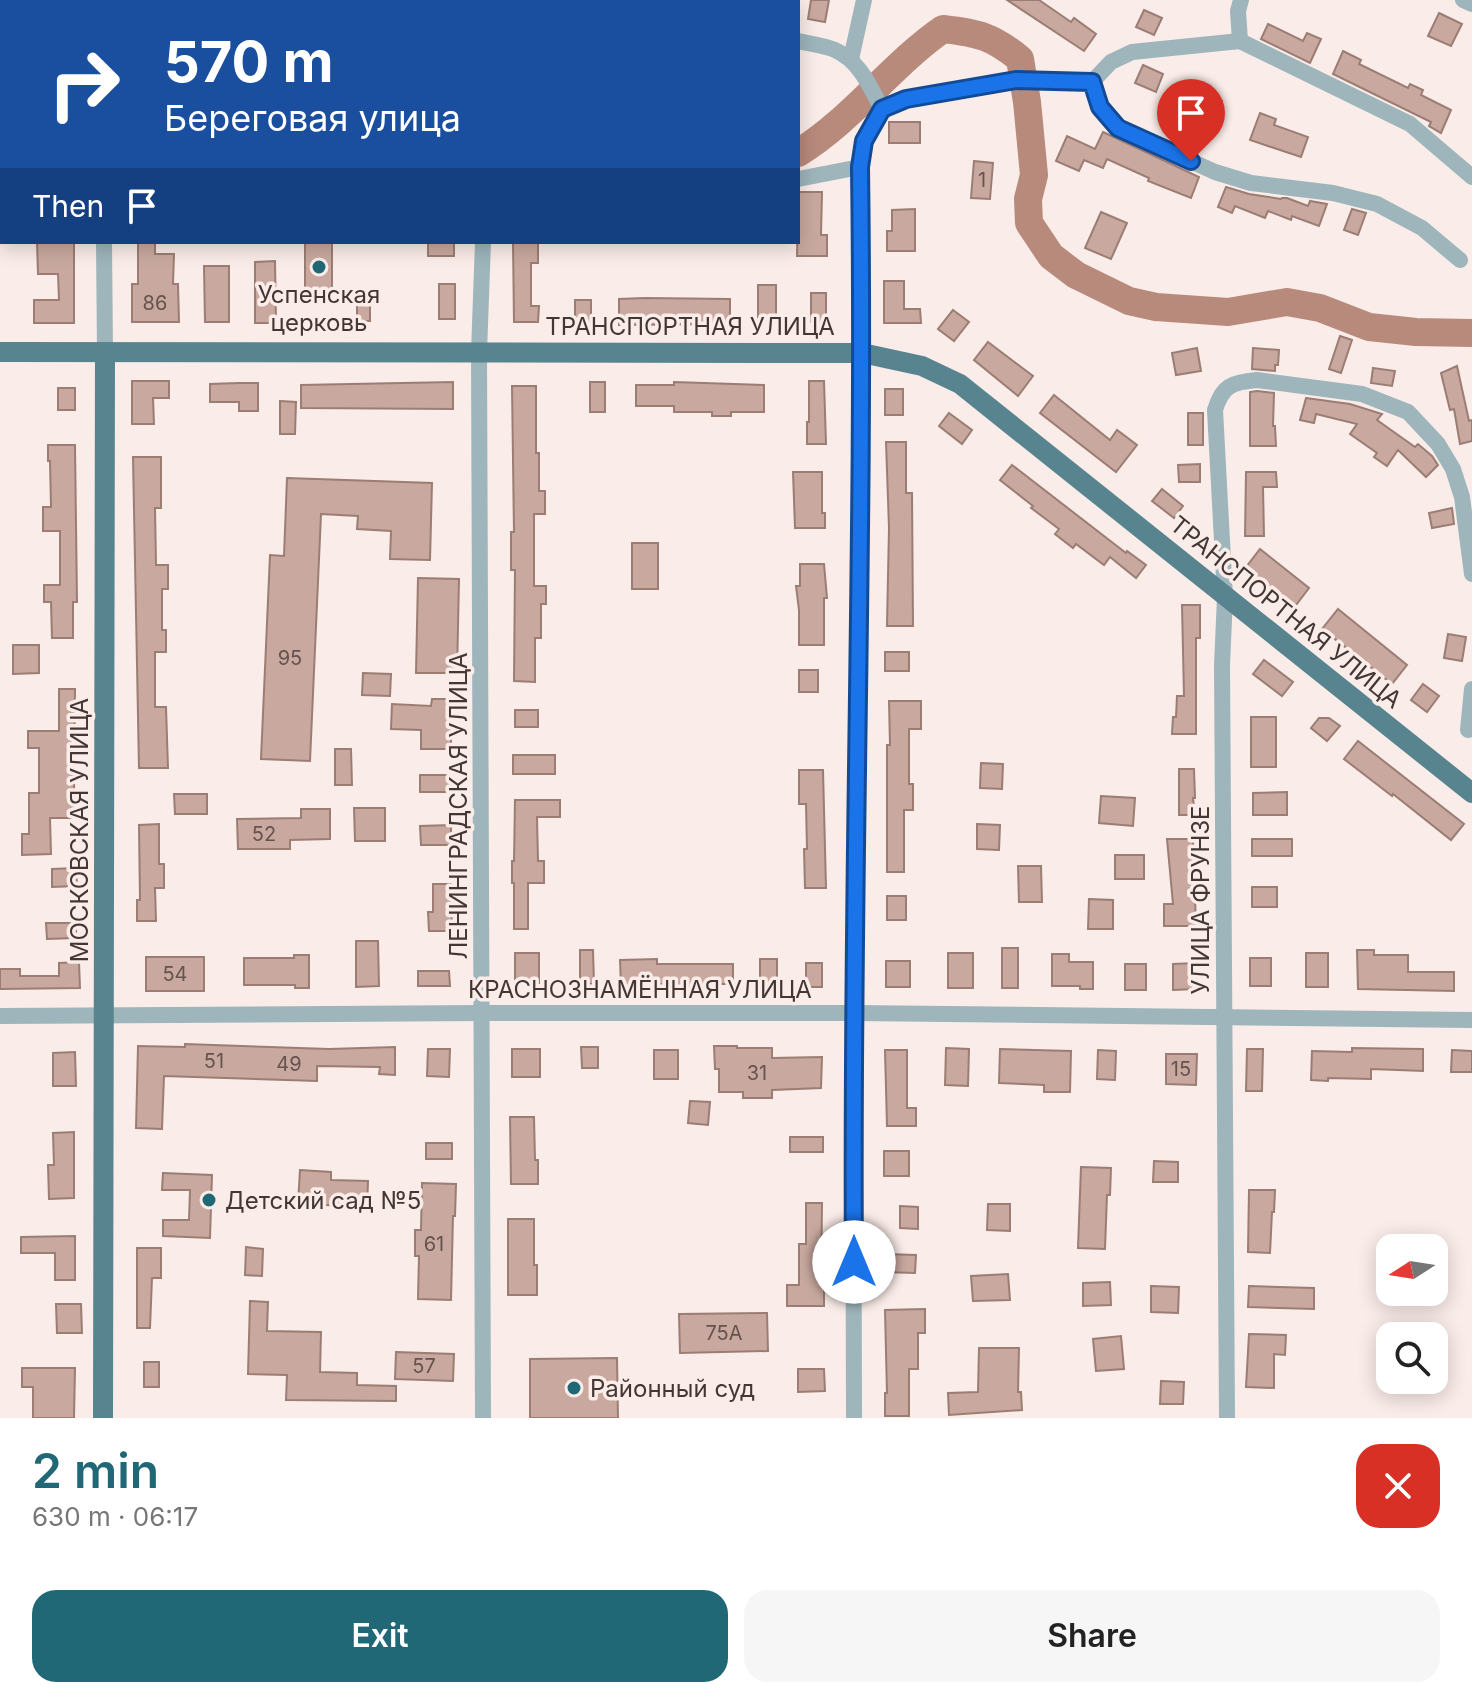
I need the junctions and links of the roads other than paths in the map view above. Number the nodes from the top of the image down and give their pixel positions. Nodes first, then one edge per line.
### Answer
1 (864, 0) edge
2 (1241, 0) edge
3 (1463, 0) edge
4 (1472, 4) edge
5 (800, 41) edge
6 (1240, 41) junction
7 (851, 59) junction
8 (1092, 82) junction
9 (882, 109) junction
10 (860, 167) junction
11 (1472, 177) edge
12 (800, 179) edge
13 (104, 244) edge
14 (483, 244) edge
15 (1460, 260) dead end
16 (0, 352) edge
17 (105, 352) junction
18 (479, 352) junction
19 (862, 353) junction
20 (1472, 574) edge
21 (1225, 597) junction
22 (1472, 689) edge
23 (1468, 730) dead end
24 (1472, 793) edge
25 (483, 1013) junction
26 (853, 1013) junction
27 (0, 1016) edge
28 (104, 1016) junction
29 (1225, 1019) junction
30 (1472, 1020) edge
31 (103, 1418) edge
32 (483, 1418) edge
33 (854, 1418) edge
34 (1227, 1418) edge

1 - 7 street
2 - 6 street
3 - 4 street
5 - 7 street
6 - 8 street
6 - 11 street
7 - 9 street
8 - 9 street
8 - 15 street
9 - 10 street
10 - 12 street
10 - 19 street
13 - 17 street, МОСКОВСКАЯ УЛИЦА
14 - 18 street, ЛЕНИНГРАДСКАЯ УЛИЦА
16 - 17 main road, ТРАНСПОРТНАЯ УЛИЦА
17 - 18 main road, ТРАНСПОРТНАЯ УЛИЦА
17 - 28 main road, МОСКОВСКАЯ УЛИЦА
18 - 19 main road, ТРАНСПОРТНАЯ УЛИЦА
18 - 25 street, ЛЕНИНГРАДСКАЯ УЛИЦА
19 - 21 main road, ТРАНСПОРТНАЯ УЛИЦА
19 - 26 street
20 - 21 street, УЛИЦА ФРУНЗЕ
21 - 24 main road, ТРАНСПОРТНАЯ УЛИЦА
21 - 29 street, УЛИЦА ФРУНЗЕ
22 - 23 street
25 - 26 street, КРАСНОЗНАМЁННАЯ УЛИЦА
25 - 28 street, КРАСНОЗНАМЁННАЯ УЛИЦА
25 - 32 street, ЛЕНИНГРАДСКАЯ УЛИЦА
26 - 29 street, КРАСНОЗНАМЁННАЯ УЛИЦА
26 - 33 street
27 - 28 street, КРАСНОЗНАМЁННАЯ УЛИЦА
28 - 31 main road, МОСКОВСКАЯ УЛИЦА
29 - 30 street, КРАСНОЗНАМЁННАЯ УЛИЦА
29 - 34 street, УЛИЦА ФРУНЗЕ

